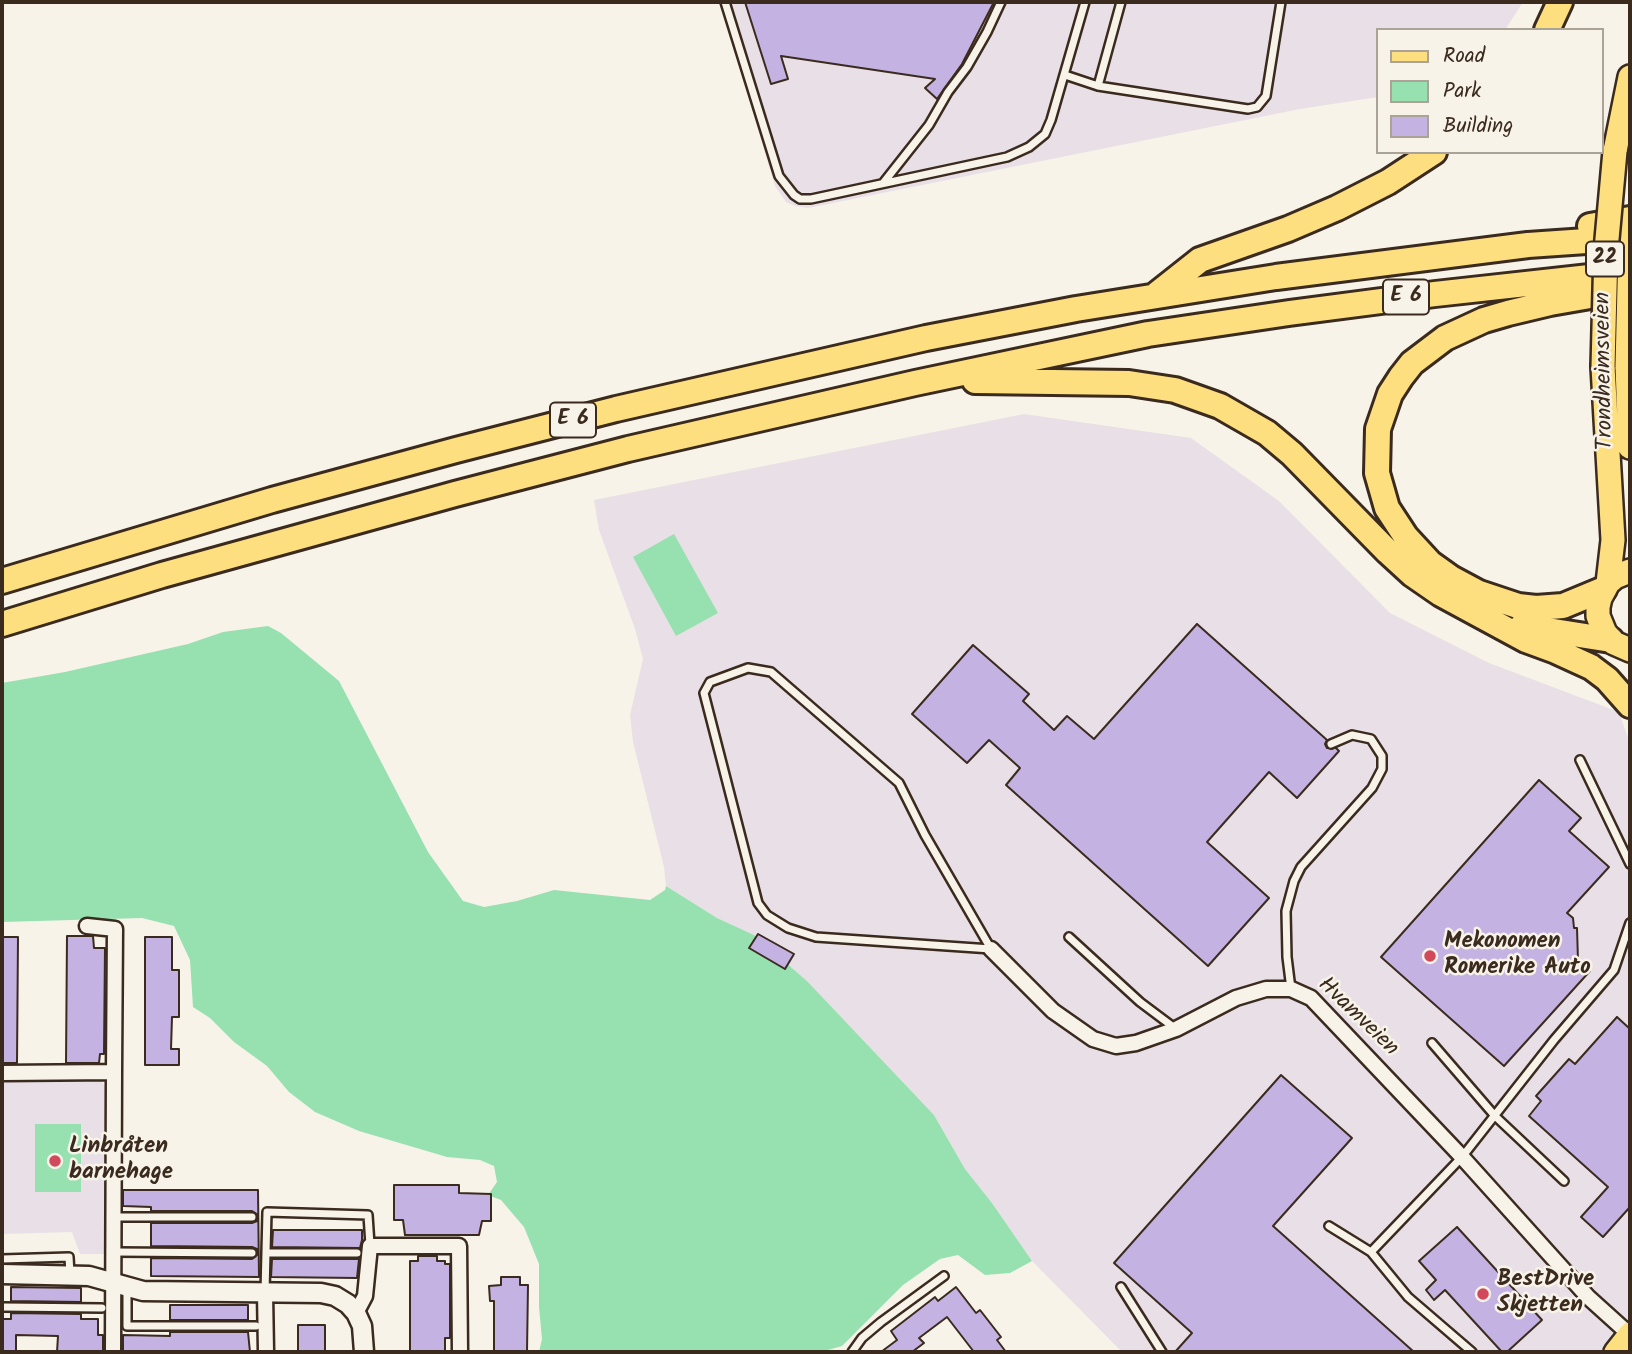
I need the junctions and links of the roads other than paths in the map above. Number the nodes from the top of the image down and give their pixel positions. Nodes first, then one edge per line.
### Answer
1 (725, 2) edge
2 (1001, 2) edge
3 (1085, 2) edge
4 (1121, 2) edge
5 (1280, 2) edge
6 (1560, 2) edge
7 (1548, 28) edge
8 (1065, 75) junction
9 (1630, 77) edge
10 (1098, 86) junction
11 (1431, 154) edge
12 (883, 183) junction
13 (1630, 219) edge
14 (1630, 238) edge
15 (1528, 245) junction
16 (1630, 249) edge
17 (1630, 273) edge
18 (1630, 289) edge
19 (1154, 296) junction
20 (915, 383) junction
21 (1630, 447) edge
22 (1630, 571) edge
23 (2, 581) edge
24 (1606, 586) junction
25 (1478, 613) junction
26 (2, 624) edge
27 (1624, 650) edge
28 (1630, 705) edge
29 (1331, 744) dead end
30 (1580, 760) dead end
31 (1630, 864) edge
32 (1630, 923) edge
33 (87, 926) dead end
34 (1069, 937) dead end
35 (991, 949) junction
36 (1292, 989) junction
37 (1176, 1029) junction
38 (1432, 1043) dead end
39 (114, 1072) junction
40 (2, 1073) edge
41 (1495, 1116) junction
42 (1462, 1157) junction
43 (1564, 1181) dead end
44 (115, 1217) junction
45 (252, 1217) dead end
46 (1329, 1226) dead end
47 (363, 1250) junction
48 (115, 1252) junction
49 (1371, 1252) junction
50 (266, 1253) junction
51 (252, 1254) dead end
52 (2, 1259) edge
53 (2, 1274) edge
54 (70, 1274) junction
55 (944, 1276) dead end
56 (120, 1285) junction
57 (1121, 1287) dead end
58 (265, 1293) junction
59 (2, 1307) edge
60 (102, 1308) dead end
61 (356, 1313) junction
62 (256, 1326) dead end
63 (1630, 1334) edge
64 (113, 1352) edge
65 (266, 1352) edge
66 (364, 1352) edge
67 (460, 1352) edge
68 (852, 1352) edge
69 (1162, 1352) edge
70 (1472, 1352) edge
71 (1615, 1352) edge

1 - 12 lane
2 - 12 lane
3 - 8 lane
4 - 10 lane
5 - 10 lane
6 - 7 highway
8 - 10 lane
8 - 12 lane
9 - 24 highway, Trondheimsveien / 22, bridge
11 - 19 highway, E 6
13 - 15 highway
14 - 15 highway, E 6
15 - 19 highway, E 6
16 - 21 highway, Trondheimsveien / 22, bridge
17 - 20 highway, E 6
18 - 24 highway
19 - 23 highway, E 6
20 - 25 highway
20 - 26 highway, E 6
22 - 24 highway
24 - 27 highway, 22
25 - 27 highway
25 - 28 highway
29 - 36 lane
30 - 31 lane
32 - 41 lane
33 - 39 street
34 - 37 lane
35 - 35 lane
35 - 37 street, Hvamveien
36 - 37 street, Hvamveien
36 - 42 street, Hvamveien
38 - 41 lane
39 - 40 street
39 - 44 street
41 - 42 lane
41 - 43 lane
42 - 49 lane
42 - 63 street, Hvamveien
44 - 45 lane
44 - 48 street
46 - 49 lane
47 - 50 lane
47 - 50 lane
47 - 61 street
47 - 67 street
48 - 51 lane
48 - 56 street
49 - 70 lane
50 - 58 lane
52 - 54 lane
53 - 54 street
54 - 56 street
55 - 68 lane
56 - 58 street
56 - 62 lane
56 - 64 street
57 - 69 lane
58 - 61 street
58 - 65 street
59 - 60 lane
61 - 66 street
63 - 71 main road

